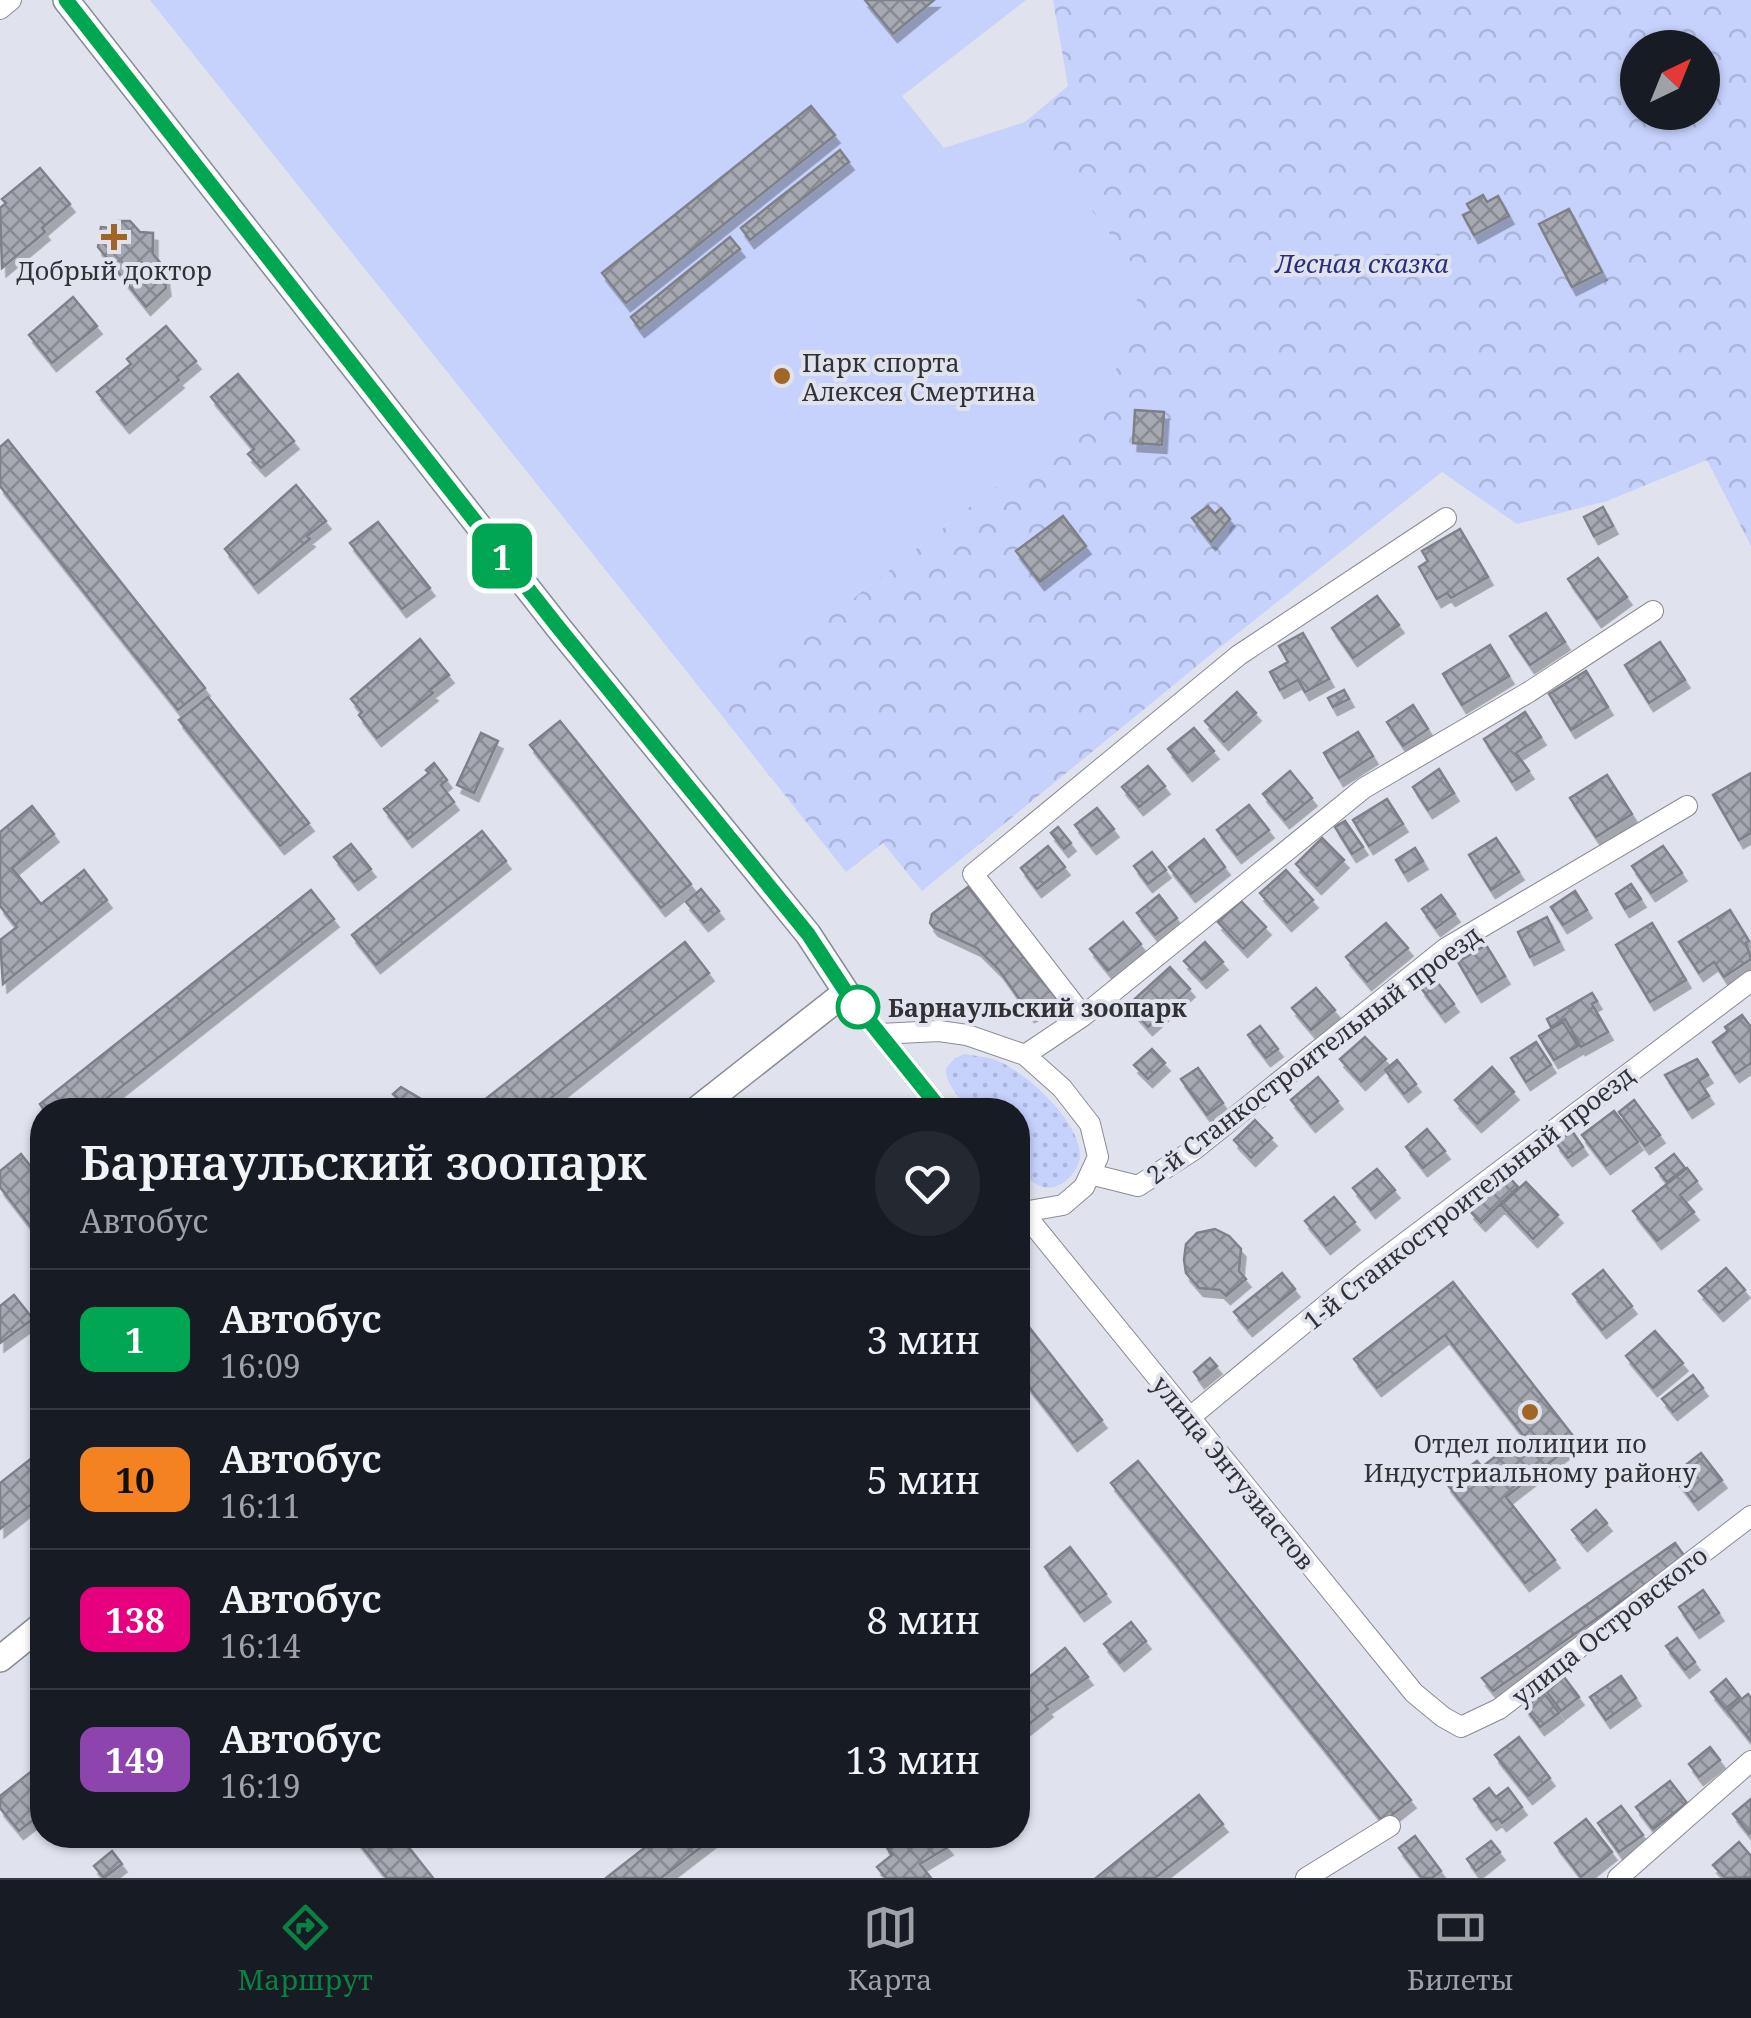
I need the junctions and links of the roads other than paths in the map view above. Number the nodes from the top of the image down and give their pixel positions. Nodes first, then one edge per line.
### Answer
1 (12, 0) edge
2 (66, 0) edge
3 (0, 9) edge
4 (1446, 518) dead end
5 (1653, 611) dead end
6 (1686, 806) dead end
7 (1751, 981) edge
8 (846, 992) junction
9 (1084, 1016) junction
10 (880, 1034) junction
11 (1025, 1055) junction
12 (711, 1098) edge
13 (931, 1098) edge
14 (1090, 1174) junction
15 (1030, 1208) edge
16 (1030, 1221) edge
17 (1189, 1418) junction
18 (1751, 1516) edge
19 (30, 1635) edge
20 (0, 1659) edge
21 (1462, 1726) joint
22 (1751, 1761) edge
23 (1390, 1826) dead end
24 (1317, 1875) edge
25 (1618, 1878) edge

1 - 3 street
2 - 8 street
4 - 9 street
5 - 9 street
6 - 14 street, 2-й Станкостроительный проезд
7 - 17 street, 1-й Станкостроительный проезд
8 - 10 street
8 - 12 street
9 - 11 street
10 - 11 street
10 - 13 street
11 - 14 street
14 - 15 street
16 - 17 street, улица Энтузиастов
17 - 21 street, улица Энтузиастов
18 - 21 street, улица Островского
19 - 20 street
22 - 25 street
23 - 24 street

